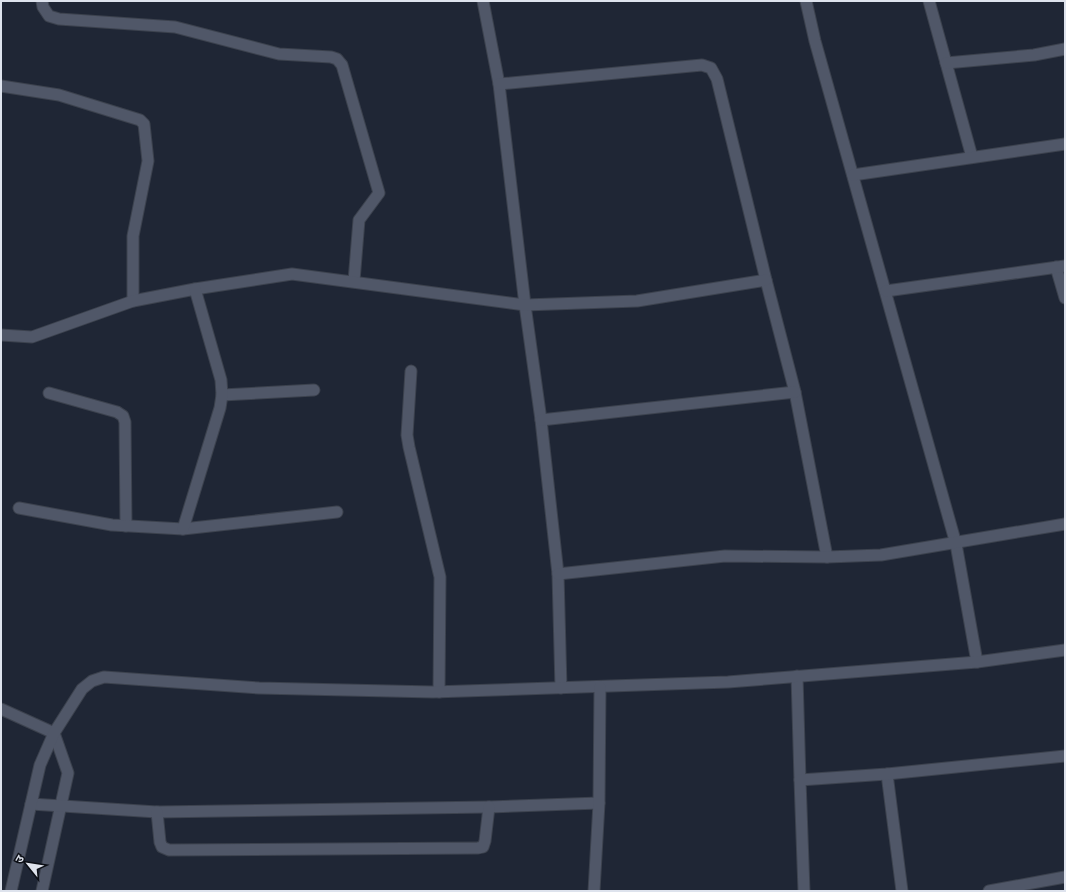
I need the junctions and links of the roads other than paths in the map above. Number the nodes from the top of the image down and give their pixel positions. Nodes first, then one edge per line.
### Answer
1 (42, 1) edge
2 (483, 1) edge
3 (806, 1) edge
4 (929, 1) edge
5 (1065, 49) edge
6 (946, 63) junction
7 (499, 84) junction
8 (1, 86) edge
9 (1065, 144) edge
10 (972, 158) junction
11 (853, 175) junction
12 (1060, 266) edge
13 (766, 280) junction
14 (354, 281) junction
15 (195, 289) junction
16 (886, 291) junction
17 (1065, 298) edge
18 (133, 301) junction
19 (525, 305) junction
20 (1, 335) edge
21 (411, 371) dead end
22 (314, 390) dead end
23 (795, 392) junction
24 (49, 393) dead end
25 (222, 395) junction
26 (541, 420) junction
27 (19, 508) dead end
28 (337, 512) dead end
29 (1065, 524) edge
30 (126, 526) junction
31 (183, 528) junction
32 (956, 544) junction
33 (827, 557) junction
34 (558, 574) junction
35 (1065, 650) edge
36 (977, 662) junction
37 (796, 676) junction
38 (600, 687) junction
39 (561, 688) junction
40 (439, 692) junction
41 (1, 709) edge
42 (54, 733) junction
43 (1065, 756) edge
44 (887, 774) junction
45 (800, 780) junction
46 (599, 803) junction
47 (31, 804) junction
48 (62, 806) junction
49 (489, 807) junction
50 (157, 812) junction
51 (1065, 877) edge
52 (11, 891) edge
53 (42, 891) edge
54 (594, 891) edge
55 (804, 891) edge
56 (902, 891) edge
57 (989, 891) edge

1 - 14 street
2 - 7 street
3 - 11 street
4 - 6 street
5 - 6 street
6 - 10 street
7 - 13 street
7 - 19 street
8 - 18 street
9 - 10 street
10 - 11 street
11 - 16 street
12 - 16 street
12 - 17 street
13 - 19 street
13 - 23 street
14 - 15 street
14 - 19 street
15 - 18 street
15 - 25 street
16 - 32 street
18 - 20 street
19 - 26 street
21 - 40 street
22 - 25 street
23 - 26 street
23 - 33 street
24 - 30 street
25 - 31 street
26 - 34 street
27 - 30 street
28 - 31 street
29 - 32 street
30 - 31 street
32 - 33 street
32 - 36 street
33 - 34 street
34 - 39 street
35 - 36 street
36 - 37 street
37 - 38 street
37 - 45 street
38 - 39 street
38 - 46 street
39 - 40 street
40 - 42 street
41 - 42 street
42 - 47 street
42 - 48 street
43 - 44 street
44 - 45 street
44 - 56 street
45 - 55 street
46 - 49 street
46 - 54 street
47 - 48 street
47 - 52 street
48 - 50 street
48 - 53 street
49 - 50 street
49 - 50 street
51 - 57 street

